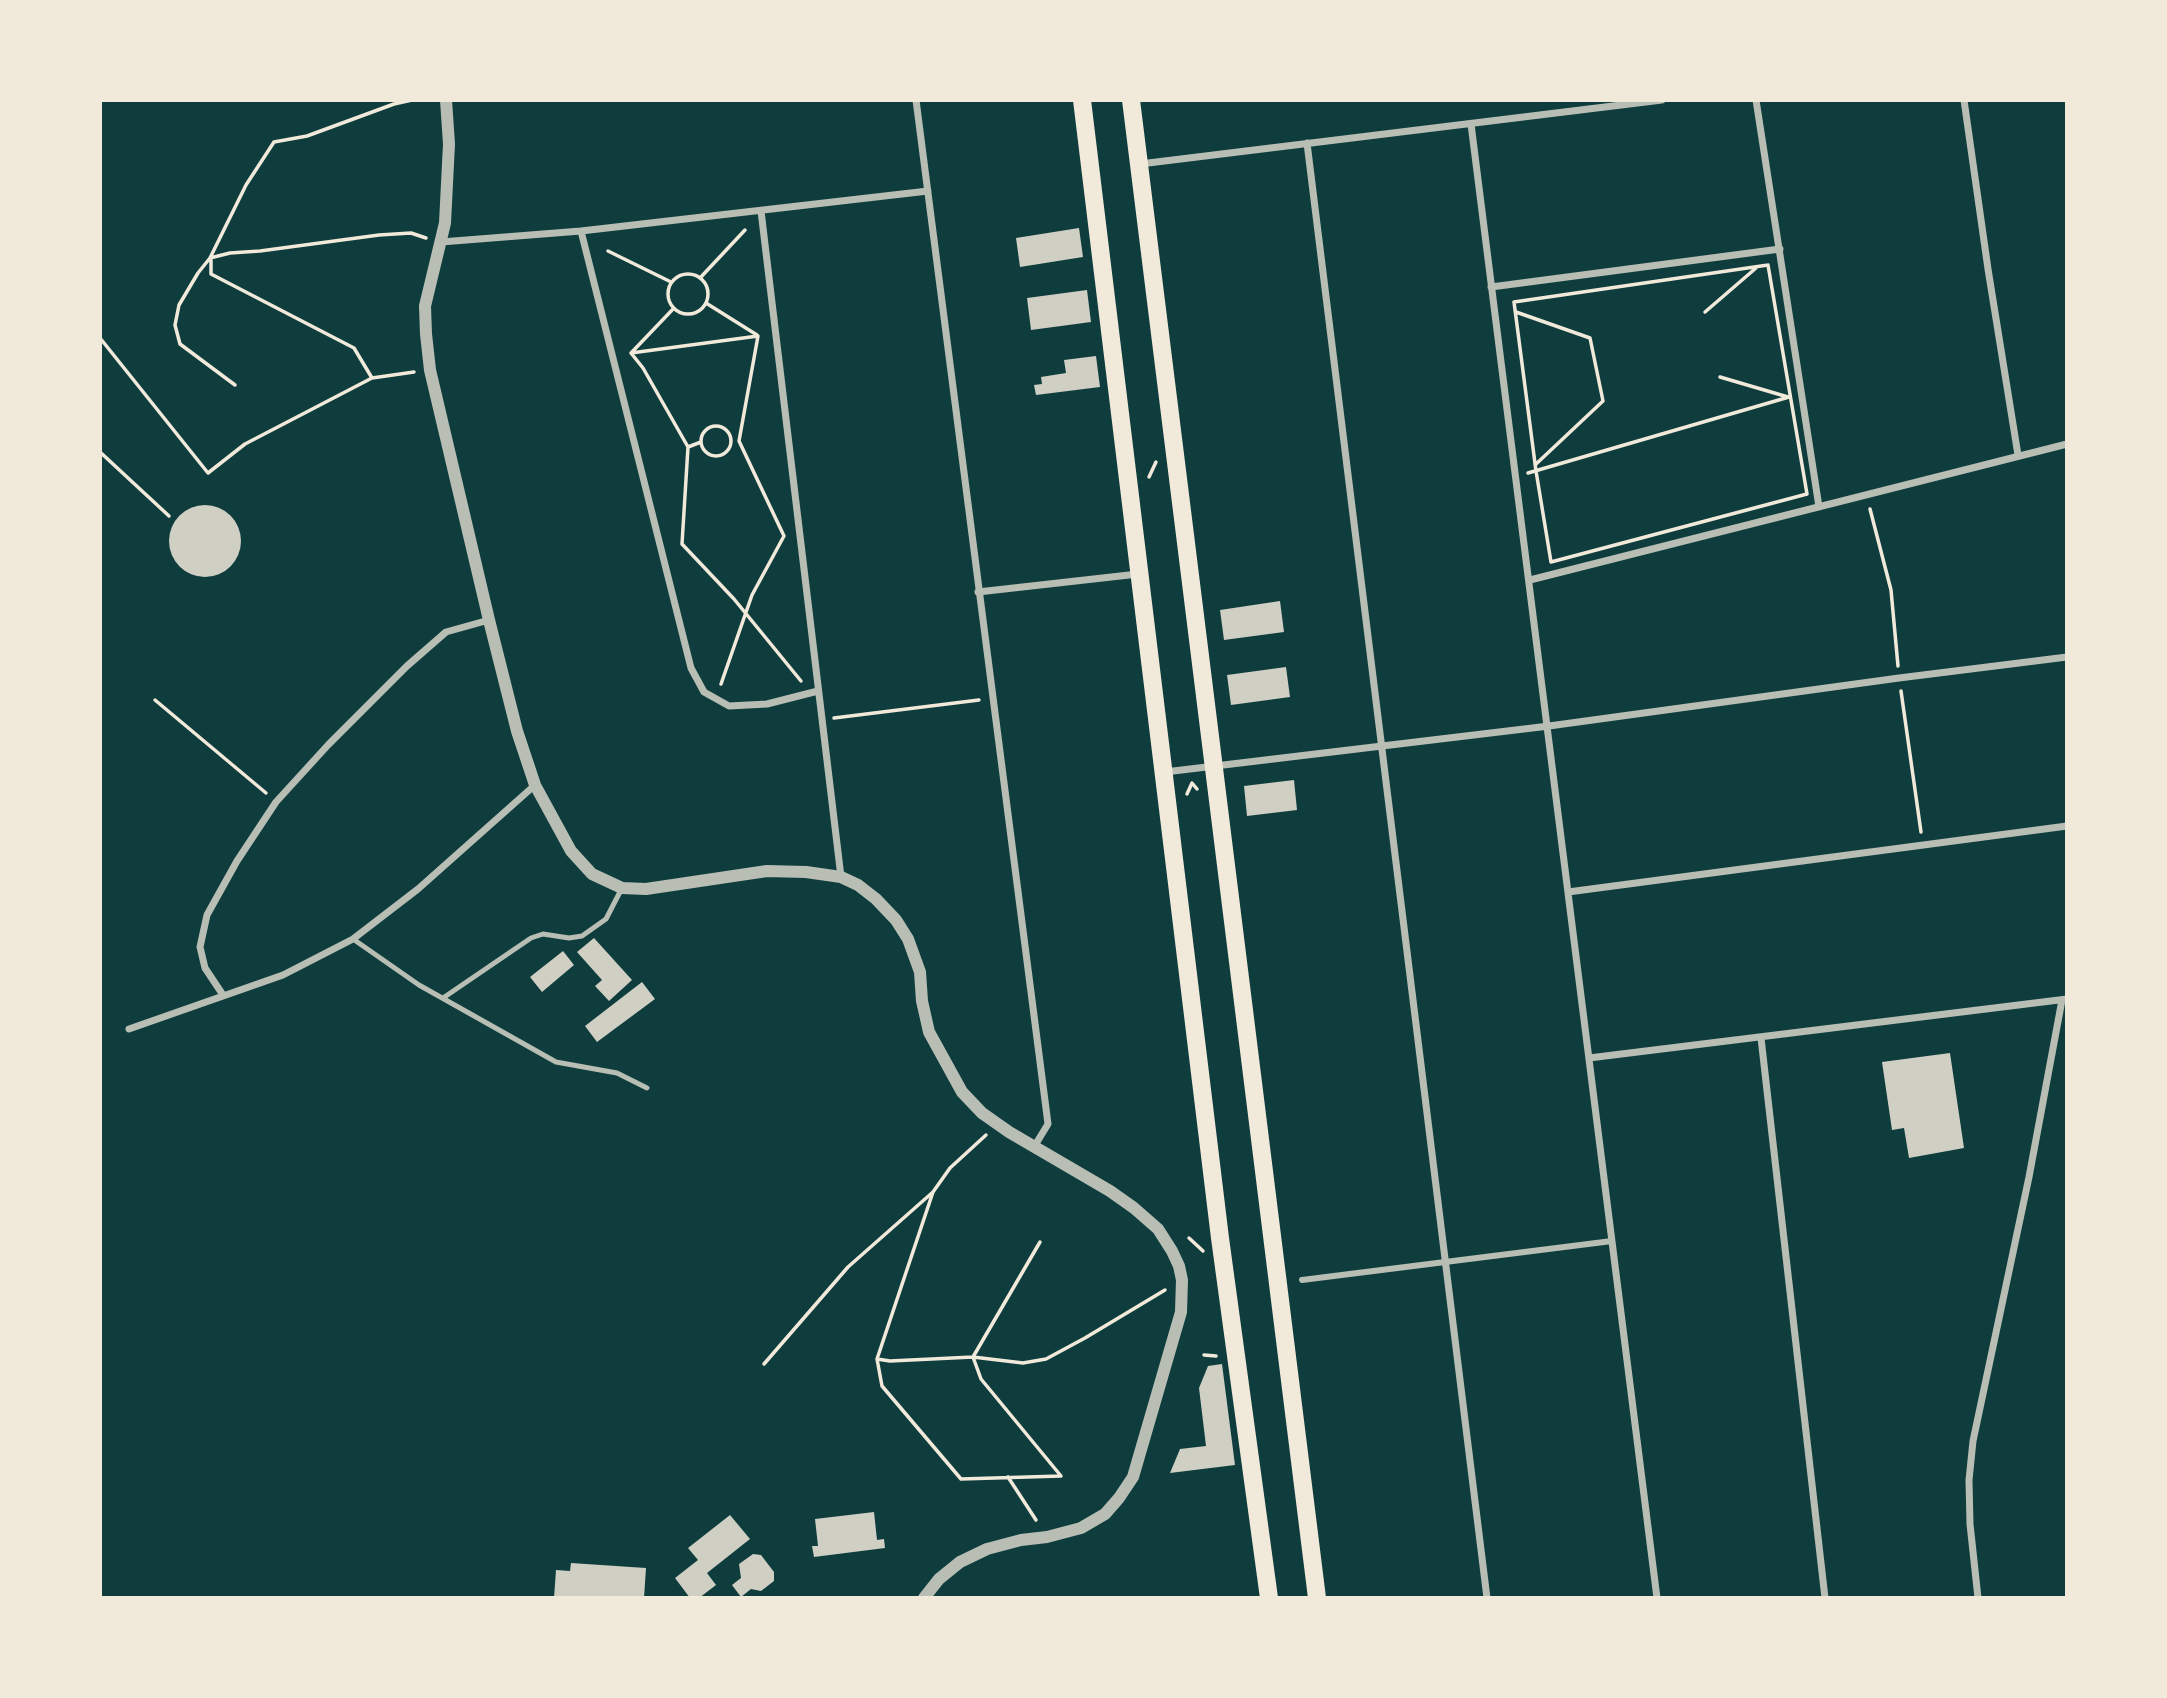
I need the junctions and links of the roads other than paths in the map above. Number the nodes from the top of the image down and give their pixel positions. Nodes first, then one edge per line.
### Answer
1 (446, 100) edge
2 (916, 100) edge
3 (1082, 100) edge
4 (1132, 100) edge
5 (1662, 100) edge
6 (1756, 100) edge
7 (1964, 100) edge
8 (1471, 124) junction
9 (1307, 143) junction
10 (1140, 164) junction
11 (928, 191) junction
12 (761, 211) junction
13 (581, 231) junction
14 (441, 243) junction
15 (1780, 249) junction
16 (1491, 287) junction
17 (2067, 444) edge
18 (2018, 455) junction
19 (1819, 508) junction
20 (1141, 573) junction
21 (1530, 580) junction
22 (978, 592) junction
23 (489, 621) junction
24 (2067, 657) edge
25 (818, 691) junction
26 (1549, 726) junction
27 (1380, 747) junction
28 (1215, 766) junction
29 (1165, 772) junction
30 (535, 785) junction
31 (2067, 826) edge
32 (841, 877) junction
33 (622, 888) junction
34 (1568, 892) junction
35 (354, 939) junction
36 (223, 995) junction
37 (443, 998) junction
38 (2065, 999) edge
39 (129, 1029) dead end
40 (1760, 1038) junction
41 (1589, 1058) junction
42 (647, 1088) dead end
43 (1034, 1147) junction
44 (1612, 1241) junction
45 (1444, 1264) junction
46 (1302, 1280) dead end
47 (924, 1598) edge
48 (1269, 1598) edge
49 (1317, 1598) edge
50 (1487, 1598) edge
51 (1657, 1598) edge
52 (1825, 1598) edge
53 (1978, 1598) edge

1 - 14 street
2 - 11 street
3 - 20 main road
4 - 10 main road
5 - 8 street
6 - 15 street
7 - 18 street
8 - 9 street
8 - 16 street
9 - 10 street
9 - 27 street
10 - 28 main road
11 - 12 street
11 - 22 street
12 - 13 street
12 - 25 street
13 - 14 street
13 - 25 street
14 - 23 street
15 - 16 street
15 - 19 street
16 - 21 street
17 - 18 street
18 - 19 street
19 - 21 street
20 - 22 street
20 - 29 main road
21 - 26 street
22 - 43 street
23 - 30 street
23 - 36 street
24 - 26 street
25 - 32 street
26 - 27 street
26 - 34 street
27 - 28 street
27 - 45 street
28 - 29 street
28 - 49 main road
29 - 48 main road
30 - 33 street
30 - 35 street
31 - 34 street
32 - 33 street
32 - 43 street
33 - 37 lane
34 - 41 street
35 - 36 street
35 - 37 lane
36 - 39 street
37 - 42 lane
38 - 40 street
38 - 53 street
40 - 41 street
40 - 52 street
41 - 44 street
43 - 47 street
44 - 45 street
44 - 51 street
45 - 46 street
45 - 50 street

